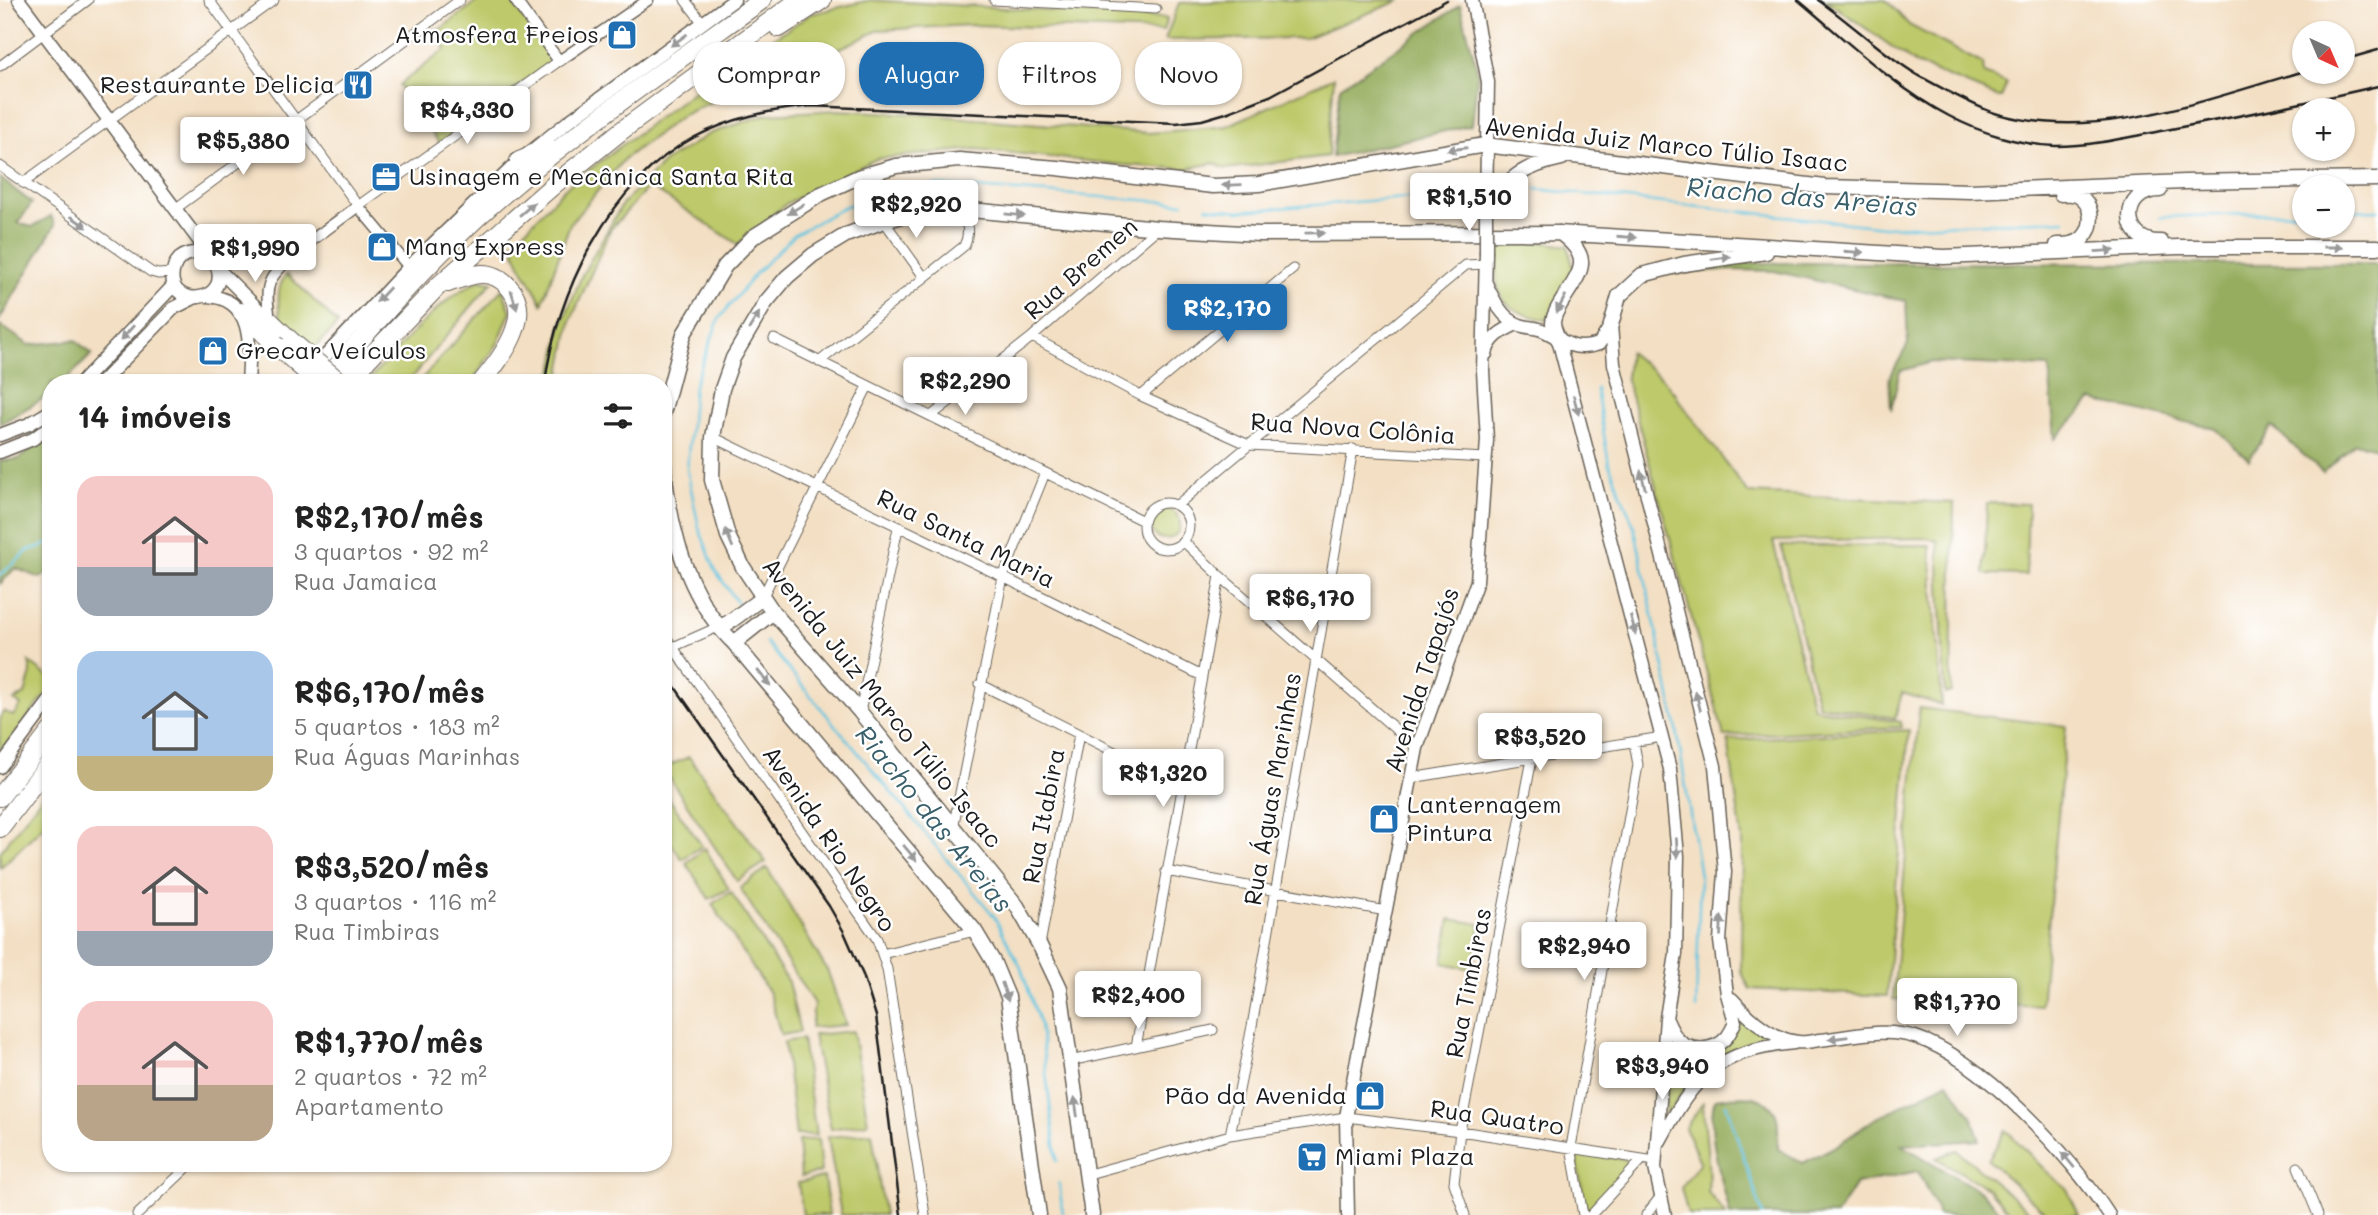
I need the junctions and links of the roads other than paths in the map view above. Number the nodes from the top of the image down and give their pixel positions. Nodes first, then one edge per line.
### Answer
1 (19, 0) edge
2 (88, 0) edge
3 (209, 0) edge
4 (274, 0) edge
5 (460, 0) edge
6 (515, 0) edge
7 (648, 0) edge
8 (685, 0) edge
9 (734, 0) edge
10 (762, 0) edge
11 (799, 0) edge
12 (822, 0) edge
13 (994, 0) edge
14 (1472, 0) edge
15 (1156, 9) dead end
16 (703, 23) junction
17 (231, 31) junction
18 (44, 32) junction
19 (559, 61) junction
20 (676, 61) junction
21 (0, 66) edge
22 (646, 113) junction
23 (108, 121) junction
24 (294, 121) junction
25 (1485, 145) junction
26 (1573, 155) junction
27 (519, 161) junction
28 (0, 166) edge
29 (2378, 179) edge
30 (2244, 181) junction
31 (23, 183) junction
32 (1976, 191) junction
33 (358, 206) junction
34 (175, 209) junction
35 (960, 209) junction
36 (1486, 211) junction
37 (884, 221) junction
38 (185, 222) junction
39 (1158, 228) junction
40 (1559, 233) junction
41 (2267, 247) junction
42 (2378, 247) edge
43 (1794, 248) junction
44 (181, 257) junction
45 (210, 257) junction
46 (1944, 257) junction
47 (1486, 258) junction
48 (409, 267) junction
49 (218, 269) junction
50 (1293, 269) dead end
51 (925, 277) junction
52 (174, 279) junction
53 (1484, 279) junction
54 (438, 286) junction
55 (207, 296) junction
56 (192, 299) junction
57 (242, 312) junction
58 (270, 321) junction
59 (1517, 324) junction
60 (1611, 325) junction
61 (1032, 337) junction
62 (774, 339) dead end
63 (1558, 339) junction
64 (284, 343) junction
65 (819, 362) junction
66 (1483, 372) junction
67 (89, 374) edge
68 (111, 374) edge
69 (249, 374) edge
70 (308, 374) edge
71 (312, 374) edge
72 (328, 374) edge
73 (330, 374) edge
74 (352, 374) edge
75 (488, 374) edge
76 (672, 379) edge
77 (868, 386) junction
78 (1141, 396) junction
79 (42, 416) edge
80 (931, 416) junction
81 (42, 432) edge
82 (0, 435) edge
83 (713, 437) junction
84 (1249, 444) junction
85 (1353, 449) junction
86 (0, 452) edge
87 (1485, 458) junction
88 (1045, 473) junction
89 (816, 488) junction
90 (1177, 505) junction
91 (672, 514) edge
92 (1143, 522) junction
93 (898, 527) junction
94 (1183, 541) junction
95 (1220, 576) junction
96 (1003, 577) junction
97 (762, 598) junction
98 (773, 612) junction
99 (718, 628) junction
100 (734, 643) junction
101 (673, 647) joint
102 (1316, 659) junction
103 (1202, 676) junction
104 (980, 684) junction
105 (42, 711) edge
106 (860, 712) junction
107 (1079, 734) junction
108 (1662, 737) junction
109 (42, 742) edge
110 (1634, 744) junction
111 (1417, 748) junction
112 (1532, 759) junction
113 (0, 767) edge
114 (42, 773) edge
115 (1411, 778) junction
116 (1182, 786) junction
117 (0, 797) edge
118 (0, 828) edge
119 (953, 828) junction
120 (1166, 871) junction
121 (1274, 892) junction
122 (1386, 911) junction
123 (975, 931) junction
124 (1040, 946) junction
125 (882, 954) junction
126 (1727, 994) junction
127 (1666, 1018) junction
128 (1213, 1030) dead end
129 (1798, 1042) junction
130 (1136, 1047) junction
131 (1070, 1061) junction
132 (1346, 1117) junction
133 (1460, 1131) junction
134 (1230, 1135) junction
135 (1657, 1146) junction
136 (1571, 1147) junction
137 (1649, 1161) junction
138 (2298, 1167) dead end
139 (183, 1172) edge
140 (1085, 1175) junction
141 (1661, 1196) junction
142 (137, 1215) edge
143 (925, 1215) edge
144 (1039, 1215) edge
145 (1092, 1215) edge
146 (1348, 1215) edge
147 (1465, 1215) edge
148 (1583, 1215) edge
149 (1591, 1215) edge
150 (1646, 1215) edge
151 (1664, 1215) edge
152 (2109, 1215) edge
153 (2318, 1215) edge

1 - 18 main road
2 - 18 street
3 - 17 street
4 - 17 street
5 - 24 street
6 - 19 street
7 - 19 street
8 - 16 street
9 - 16 main road
10 - 20 highway
11 - 22 highway
12 - 22 highway
13 - 15 street
14 - 25 main road
16 -> 27 main road
17 - 23 street
17 - 24 street
18 - 21 street
18 - 23 main road
19 - 33 street
20 - 27 highway
20 - 72 highway
54 -> 22 highway
23 - 31 street
23 - 34 main road
24 - 33 street
24 - 34 street
25 - 26 main road, Avenida Juiz Marco Túlio Isaac
25 - 36 main road
25 -> 76 main road, Avenida Juiz Marco Túlio Isaac
26 - 32 main road, Avenida Juiz Marco Túlio Isaac
26 - 36 main road
27 - 48 main road
28 - 31 street
29 - 30 main road, Avenida Juiz Marco Túlio Isaac
30 - 32 main road, Avenida Juiz Marco Túlio Isaac
30 - 41 main road
31 -> 52 street
32 - 46 main road
33 - 48 street
33 - 58 street
34 - 38 main road
35 - 37 main road, Avenida Juiz Marco Túlio Isaac
35 -> 39 main road, Avenida Juiz Marco Túlio Isaac
35 - 51 street
36 - 47 main road, Avenida Tapajós, bridge
37 - 51 street
83 -> 37 main road, Avenida Juiz Marco Túlio Isaac
38 - 44 main road
38 - 45 main road
39 -> 40 main road, Avenida Juiz Marco Túlio Isaac
39 - 61 street, Rua Bremen
40 -> 43 main road, Avenida Juiz Marco Túlio Isaac
40 -> 63 main road
41 -> 42 main road, Avenida Juiz Marco Túlio Isaac
46 -> 41 main road, Avenida Juiz Marco Túlio Isaac
43 -> 46 main road, Avenida Juiz Marco Túlio Isaac
60 -> 43 main road
44 - 45 main road
44 - 52 main road
45 - 49 main road
47 - 53 main road, Avenida Tapajós
47 - 84 street
48 -> 70 main road
49 - 55 main road
49 - 58 main road
50 - 78 street
51 - 65 street
52 - 56 main road
52 -> 67 main road
53 - 59 main road
53 - 66 main road, Avenida Tapajós
54 - 74 highway
54 -> 75 highway
55 - 56 main road
55 - 57 main road
56 - 68 main road
57 - 64 highway
57 - 69 main road
58 - 64 highway
59 - 63 main road
59 - 66 main road
60 - 63 main road
126 -> 60 main road
61 - 78 street, Rua Nova Colônia
61 - 80 street, Rua Bremen
62 - 65 street
63 -> 108 main road
64 - 71 highway, bridge
64 - 73 highway, bridge
65 - 77 street
66 - 87 main road, Avenida Tapajós
77 - 80 street
77 - 89 street
78 - 84 street, Rua Nova Colônia
79 - 82 main road
80 - 88 street
81 - 86 main road
83 - 89 street, Rua Santa Maria
97 -> 83 main road, Avenida Juiz Marco Túlio Isaac
84 - 85 street, Rua Nova Colônia
84 - 90 street
85 - 87 street, Rua Nova Colônia
85 - 102 street, Rua Águas Marinhas
87 - 111 main road, Avenida Tapajós
88 - 92 street
88 - 96 street
89 - 93 street, Rua Santa Maria
89 - 97 street
90 - 92 street
90 - 94 street
91 - 99 main road
92 - 94 street
93 - 96 street, Rua Santa Maria
93 - 106 street
94 - 95 street
95 - 102 street
95 - 103 street
96 - 103 street, Rua Santa Maria
96 - 104 street
97 - 98 main road, Avenida Juiz Marco Túlio Isaac
97 - 99 main road
98 - 100 main road
98 - 106 main road, Avenida Juiz Marco Túlio Isaac
99 - 100 main road
99 - 101 street
100 -> 123 main road
101 - 125 street, Avenida Rio Negro
102 - 111 street
102 - 121 street, Rua Águas Marinhas
103 - 116 street
104 - 107 street
104 - 119 street
105 - 113 main road
106 - 119 main road, Avenida Juiz Marco Túlio Isaac
107 - 116 street
107 - 124 street, Rua Itabira
108 - 110 street
108 -> 127 main road
109 - 117 highway
110 - 112 street
110 - 136 street
111 - 115 main road, Avenida Tapajós
112 - 115 street
112 - 133 street, Rua Timbiras
114 - 118 highway
115 - 122 main road, Avenida Tapajós
116 - 120 street
119 - 124 main road, Avenida Juiz Marco Túlio Isaac
120 - 121 street
120 - 130 street
121 - 122 street
121 - 134 street, Rua Águas Marinhas
122 - 132 main road, Avenida Tapajós
123 - 125 street
123 -> 144 main road
124 - 131 main road, Avenida Juiz Marco Túlio Isaac
125 - 143 street, Avenida Rio Negro
126 - 127 main road
126 - 129 main road
127 - 135 main road
128 - 130 street
129 - 135 main road
152 -> 129 main road
130 - 131 street
140 -> 131 main road, Avenida Juiz Marco Túlio Isaac
132 - 133 street, Rua Quatro
132 - 134 street, Rua Quatro
132 - 146 main road, Avenida Tapajós
133 - 136 street, Rua Quatro
133 - 147 street, Rua Timbiras
134 - 140 street, Rua Quatro
135 - 137 main road
136 - 137 street, Rua Quatro
136 - 148 street
137 - 141 main road
137 - 149 street
138 - 153 street
139 - 142 street
140 - 145 main road, Avenida Juiz Marco Túlio Isaac
141 - 150 street
141 - 151 main road

